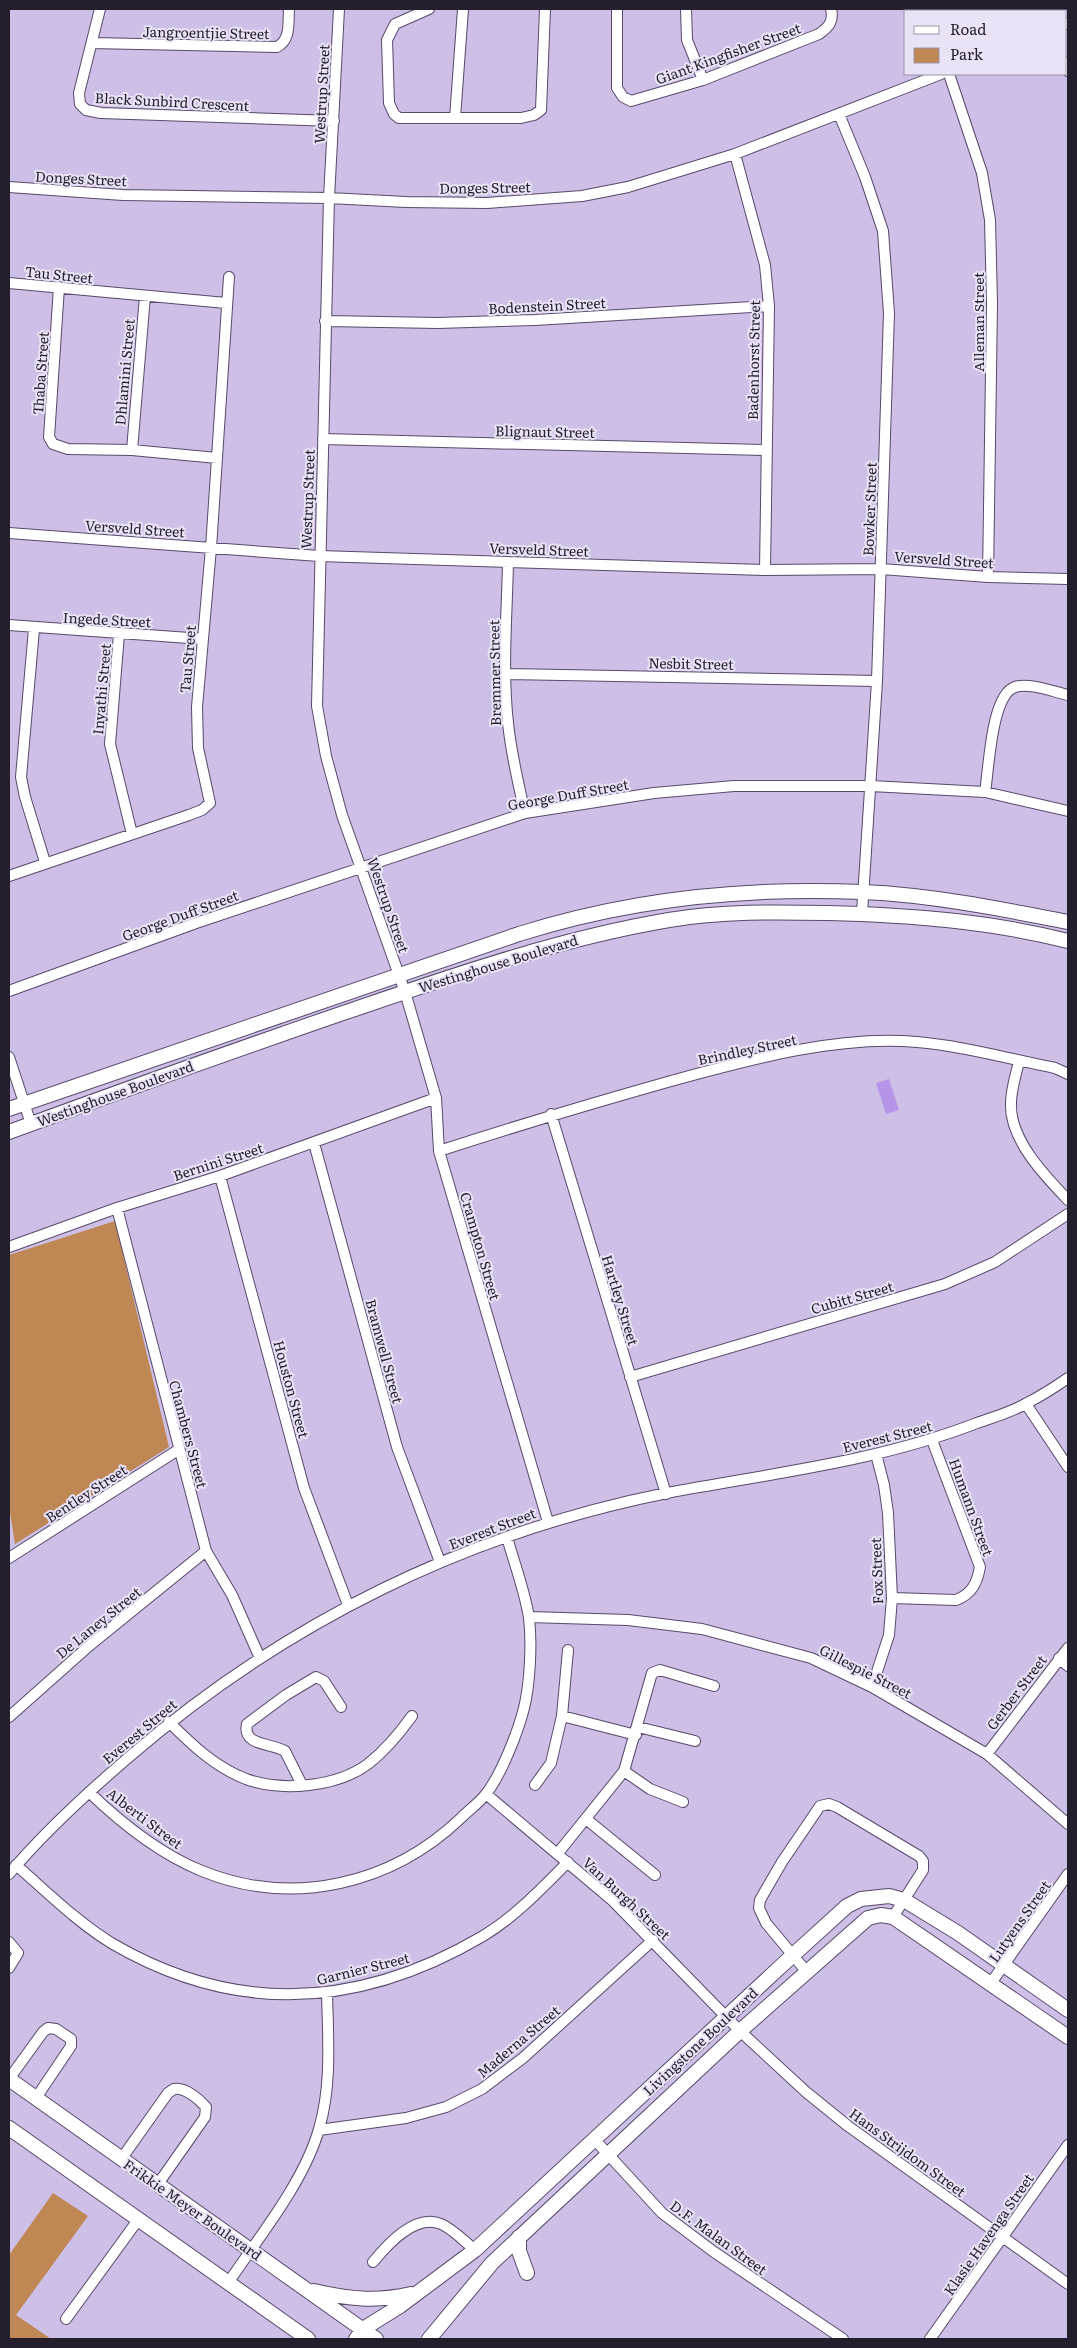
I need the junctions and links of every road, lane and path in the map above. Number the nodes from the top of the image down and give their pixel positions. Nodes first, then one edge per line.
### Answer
1 (100, 9) edge
2 (289, 9) edge
3 (339, 9) edge
4 (429, 9) edge
5 (463, 9) edge
6 (545, 9) edge
7 (617, 9) edge
8 (686, 9) edge
9 (832, 11) edge
10 (92, 43) junction
11 (938, 75) edge
12 (950, 75) edge
13 (703, 80) junction
14 (839, 114) junction
15 (455, 118) junction
16 (334, 121) junction
17 (734, 154) junction
18 (9, 187) edge
19 (329, 198) junction
20 (229, 277) dead end
21 (9, 283) edge
22 (60, 287) junction
23 (145, 296) junction
24 (226, 303) junction
25 (769, 306) junction
26 (325, 321) junction
27 (323, 439) junction
28 (132, 450) junction
29 (765, 450) junction
30 (217, 458) junction
31 (9, 533) edge
32 (211, 548) junction
33 (319, 556) junction
34 (508, 562) junction
35 (881, 569) junction
36 (765, 570) junction
37 (988, 577) junction
38 (1068, 579) edge
39 (9, 625) edge
40 (34, 629) junction
41 (119, 634) junction
42 (203, 638) junction
43 (505, 674) junction
44 (877, 681) junction
45 (1068, 695) edge
46 (871, 786) junction
47 (986, 792) junction
48 (1068, 811) edge
49 (525, 813) junction
50 (132, 834) junction
51 (46, 862) junction
52 (361, 867) junction
53 (9, 876) edge
54 (863, 892) junction
55 (862, 913) junction
56 (1068, 922) edge
57 (1068, 940) edge
58 (399, 977) junction
59 (9, 991) edge
60 (405, 992) junction
61 (9, 1057) edge
62 (1019, 1061) junction
63 (1068, 1074) edge
64 (436, 1098) junction
65 (25, 1104) junction
66 (9, 1109) edge
67 (551, 1114) junction
68 (31, 1124) junction
69 (9, 1132) edge
70 (314, 1143) junction
71 (439, 1151) junction
72 (220, 1176) junction
73 (1068, 1200) edge
74 (117, 1208) junction
75 (1068, 1214) edge
76 (9, 1247) edge
77 (630, 1376) junction
78 (1068, 1378) edge
79 (1026, 1404) junction
80 (932, 1440) junction
81 (178, 1450) junction
82 (876, 1454) junction
83 (1068, 1467) edge
84 (666, 1494) junction
85 (548, 1522) junction
86 (507, 1538) junction
87 (206, 1551) junction
88 (9, 1558) edge
89 (440, 1562) junction
90 (892, 1598) junction
91 (348, 1605) junction
92 (529, 1617) junction
93 (1068, 1648) edge
94 (568, 1650) dead end
95 (260, 1658) junction
96 (1059, 1658) junction
97 (1068, 1666) edge
98 (714, 1686) dead end
99 (872, 1687) junction
100 (341, 1707) dead end
101 (412, 1716) dead end
102 (562, 1716) junction
103 (9, 1717) edge
104 (169, 1722) junction
105 (637, 1731) junction
106 (694, 1741) dead end
107 (987, 1754) junction
108 (624, 1770) junction
109 (302, 1785) junction
110 (535, 1785) dead end
111 (89, 1792) junction
112 (486, 1794) junction
113 (683, 1802) dead end
114 (586, 1819) junction
115 (1068, 1824) edge
116 (558, 1853) junction
117 (568, 1862) junction
118 (16, 1865) junction
119 (9, 1874) edge
120 (1068, 1874) edge
121 (655, 1876) dead end
122 (904, 1900) junction
123 (893, 1917) junction
124 (653, 1940) junction
125 (9, 1942) edge
126 (792, 1956) junction
127 (1004, 1966) junction
128 (9, 1968) edge
129 (806, 1971) junction
130 (991, 1983) junction
131 (327, 1993) junction
132 (1068, 2010) edge
133 (726, 2017) junction
134 (740, 2031) junction
135 (1068, 2037) edge
136 (9, 2079) edge
137 (36, 2098) junction
138 (9, 2128) edge
139 (319, 2130) junction
140 (594, 2139) junction
141 (1068, 2145) edge
142 (608, 2154) junction
143 (122, 2158) junction
144 (158, 2184) junction
145 (138, 2220) junction
146 (519, 2237) junction
147 (1002, 2238) junction
148 (250, 2250) junction
149 (475, 2250) junction
150 (373, 2262) dead end
151 (528, 2272) dead end
152 (228, 2283) junction
153 (1068, 2284) edge
154 (308, 2290) junction
155 (418, 2292) junction
156 (66, 2319) dead end
157 (438, 2333) edge
158 (359, 2334) edge
159 (308, 2339) edge
160 (376, 2339) edge
161 (429, 2339) edge
162 (843, 2339) edge
163 (930, 2339) edge

1 - 10 street, Black Sunbird Crescent
2 - 10 street, Jangroentjie Street
3 - 16 street, Westrup Street
4 - 15 street
5 - 15 street
6 - 15 street
7 - 13 street, Giant Kingfisher Street
8 - 13 street
9 - 13 street, Giant Kingfisher Street
10 - 16 street, Black Sunbird Crescent
11 - 14 street, Donges Street
12 - 37 street, Alleman Street
14 - 17 street, Donges Street
14 - 35 street, Bowker Street
16 - 19 street, Westrup Street
17 - 19 street, Donges Street
17 - 25 street, Badenhorst Street
18 - 19 street, Donges Street
19 - 26 street, Westrup Street
20 - 24 street, Tau Street
21 - 22 street, Tau Street
22 - 23 street, Tau Street
22 - 28 street, Thaba Street
23 - 24 street, Tau Street
23 - 28 street, Dhlamini Street
24 - 30 street, Tau Street
25 - 26 street, Bodenstein Street
25 - 29 street, Badenhorst Street
26 - 27 street, Westrup Street
27 - 29 street, Blignaut Street
27 - 33 street, Westrup Street
28 - 30 street
29 - 36 street, Badenhorst Street
30 - 32 street, Tau Street
31 - 32 street, Versveld Street
32 - 33 street, Versveld Street
32 - 42 street, Tau Street
33 - 34 street, Versveld Street
33 - 52 street, Westrup Street
34 - 36 street, Versveld Street
34 - 43 street, Bremmer Street
35 - 36 street, Versveld Street
35 - 37 street, Versveld Street
35 - 44 street, Bowker Street
37 - 38 street, Versveld Street
39 - 40 street, Ingede Street
40 - 41 street, Ingede Street
40 - 51 street
41 - 42 street, Ingede Street
41 - 50 street, Inyathi Street
42 - 50 street, Tau Street
43 - 44 street, Nesbit Street
43 - 49 street, Bremmer Street
44 - 46 street, Bowker Street
45 - 47 street
46 - 47 street, George Duff Street
46 - 49 street, George Duff Street
46 - 54 street, Bowker Street
47 - 48 street, George Duff Street
49 - 52 street, George Duff Street
50 - 51 street, Tau Street
51 - 53 street, Tau Street
52 - 58 street, Westrup Street
52 - 59 street, George Duff Street
54 - 55 street, Bowker Street
54 - 56 street, Westinghouse Boulevard
54 - 58 street, Westinghouse Boulevard
55 - 57 street, Westinghouse Boulevard
55 - 60 street, Westinghouse Boulevard
58 - 60 street, Crampton Street
58 - 65 street, Westinghouse Boulevard
60 - 64 street, Crampton Street
60 - 68 street, Westinghouse Boulevard
61 - 65 street
62 - 63 street, Brindley Street
62 - 67 street, Brindley Street
62 - 73 street
64 - 70 street, Bernini Street
64 - 71 street, Crampton Street
65 - 66 street, Westinghouse Boulevard
65 - 68 street
67 - 71 street, Brindley Street
67 - 77 street, Hartley Street
68 - 69 street, Westinghouse Boulevard
70 - 72 street, Bernini Street
70 - 89 street, Bramwell Street
71 - 85 street, Crampton Street
72 - 74 street, Bernini Street
72 - 91 street, Houston Street
74 - 76 street, Bernini Street
74 - 81 street, Chambers Street
75 - 77 street, Cubitt Street
77 - 84 street, Hartley Street
78 - 79 street, Everest Street
79 - 80 street, Everest Street
79 - 83 street
80 - 82 street, Everest Street
80 - 90 street, Humann Street
81 - 87 street, Chambers Street
81 - 88 street, Bentley Street
82 - 84 street, Everest Street
82 - 90 street, Fox Street
84 - 85 street, Everest Street
85 - 86 street, Everest Street
86 - 89 street, Everest Street
86 - 92 street, Alberti Street
87 - 95 street, Chambers Street
87 - 103 street, De Laney Street
89 - 91 street, Everest Street
90 - 99 street, Fox Street
91 - 95 street, Everest Street
92 - 99 street, Gillespie Street
92 - 112 street, Alberti Street
93 - 96 street, Gerber Street
94 - 102 street
95 - 104 street, Everest Street
96 - 97 street
96 - 107 street, Gerber Street
98 - 105 street
99 - 107 street, Gillespie Street
100 - 109 street
101 - 109 street
102 - 105 street
102 - 110 street
104 - 109 street
104 - 111 street, Everest Street
105 - 106 street
105 - 108 street
107 - 115 street, Gillespie Street
108 - 113 street
108 - 114 street
111 - 112 street, Alberti Street
111 - 118 street, Everest Street
112 - 116 street, Van Burgh Street
114 - 116 street
114 - 121 street
116 - 117 street, Van Burgh Street
117 - 124 street, Van Burgh Street
117 - 131 street, Garnier Street
118 - 119 street, Everest Street
118 - 131 street, Garnier Street
120 - 127 street, Lutyens Street
122 - 123 street
122 - 126 street, Livingstone Boulevard
122 - 126 street
122 - 127 street, Livingstone Boulevard
123 - 129 street, Livingstone Boulevard
123 - 130 street
124 - 133 street, Van Burgh Street
124 - 139 street, Maderna Street
125 - 128 street
126 - 129 street
126 - 133 street, Livingstone Boulevard
127 - 130 street, Lutyens Street
127 - 132 street, Livingstone Boulevard
129 - 134 street, Livingstone Boulevard
130 - 135 street
131 - 139 street
133 - 134 street, Van Burgh Street
133 - 140 street, Livingstone Boulevard
134 - 142 street, Livingstone Boulevard
134 - 147 street, Hans Strijdom Street
136 - 137 street, Frikkie Meyer Boulevard
136 - 137 street
137 - 143 street, Frikkie Meyer Boulevard
138 - 145 street
139 - 148 street
140 - 142 street, D.F. Malan Street
140 - 149 street, Livingstone Boulevard
141 - 147 street, Klasie Havenga Street
142 - 146 street, Livingstone Boulevard
142 - 162 street, D.F. Malan Street
143 - 144 street, Frikkie Meyer Boulevard
143 - 144 street
144 - 148 street, Frikkie Meyer Boulevard
145 - 152 street
145 - 156 street
146 - 151 street
146 - 157 street, Livingstone Boulevard
147 - 153 street, Hans Strijdom Street
147 - 163 street, Klasie Havenga Street
148 - 152 street
148 - 154 street, Frikkie Meyer Boulevard
149 - 150 street
149 - 155 street, Livingstone Boulevard
152 - 159 street
154 - 155 street
154 - 158 street, Frikkie Meyer Boulevard
155 - 158 street, Livingstone Boulevard
157 - 161 street, Livingstone Boulevard
158 - 160 street, Frikkie Meyer Boulevard

